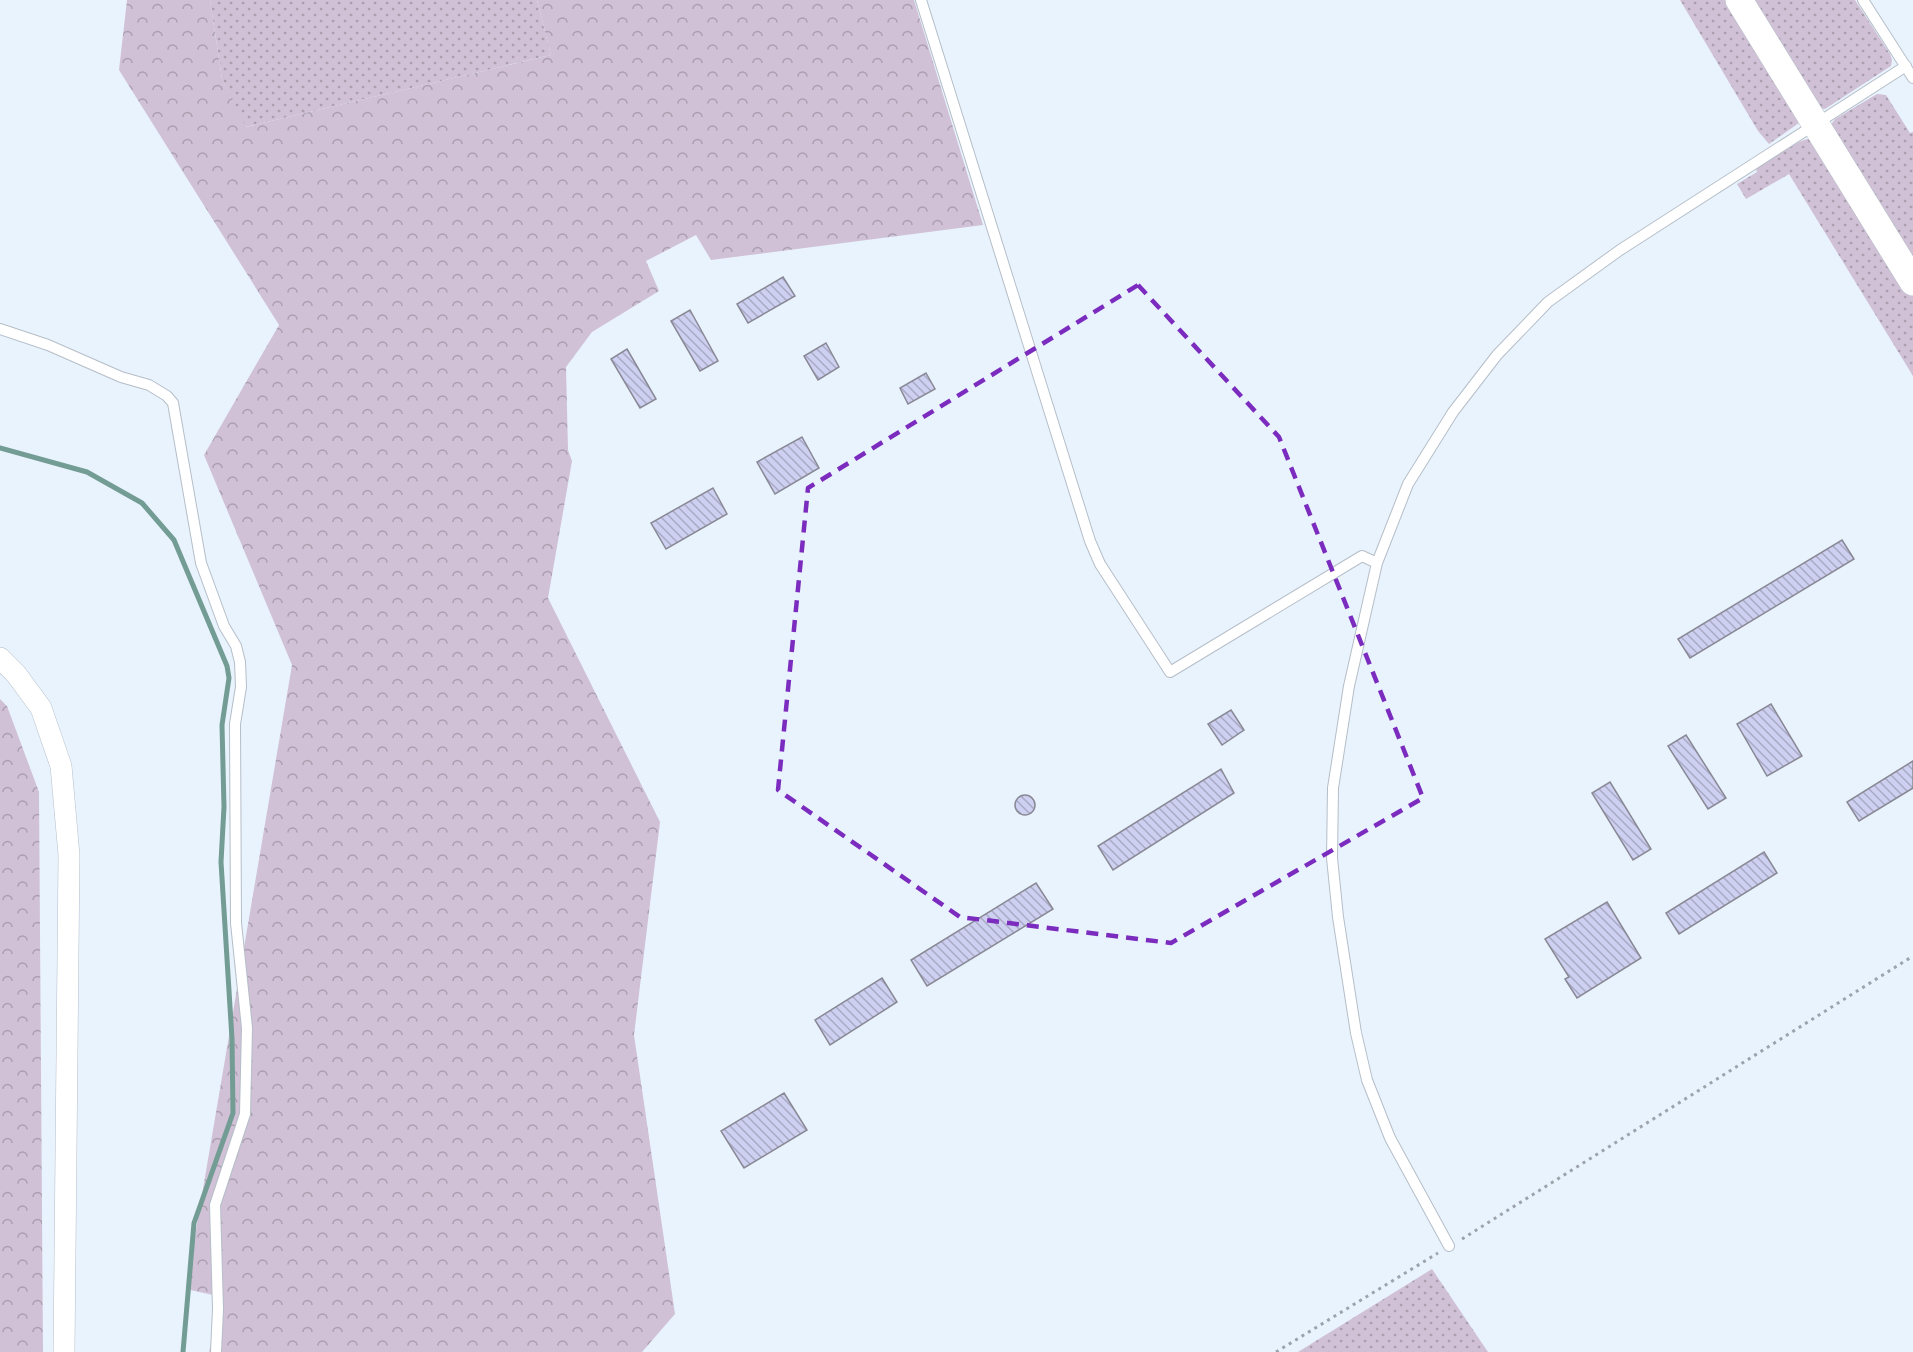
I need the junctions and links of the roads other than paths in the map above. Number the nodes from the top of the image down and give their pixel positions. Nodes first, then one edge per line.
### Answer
1 (921, 0) edge
2 (1739, 0) edge
3 (1863, 0) edge
4 (1906, 66) junction
5 (1913, 78) edge
6 (1815, 124) junction
7 (1913, 282) edge
8 (0, 329) edge
9 (1377, 563) junction
10 (0, 658) edge
11 (1449, 1246) road end
12 (64, 1352) edge
13 (216, 1352) edge

1 - 9 lane
2 - 6 street
3 - 4 lane
4 - 5 lane
4 - 6 lane
6 - 7 street
6 - 9 lane
8 - 13 lane
9 - 11 lane
10 - 12 street

